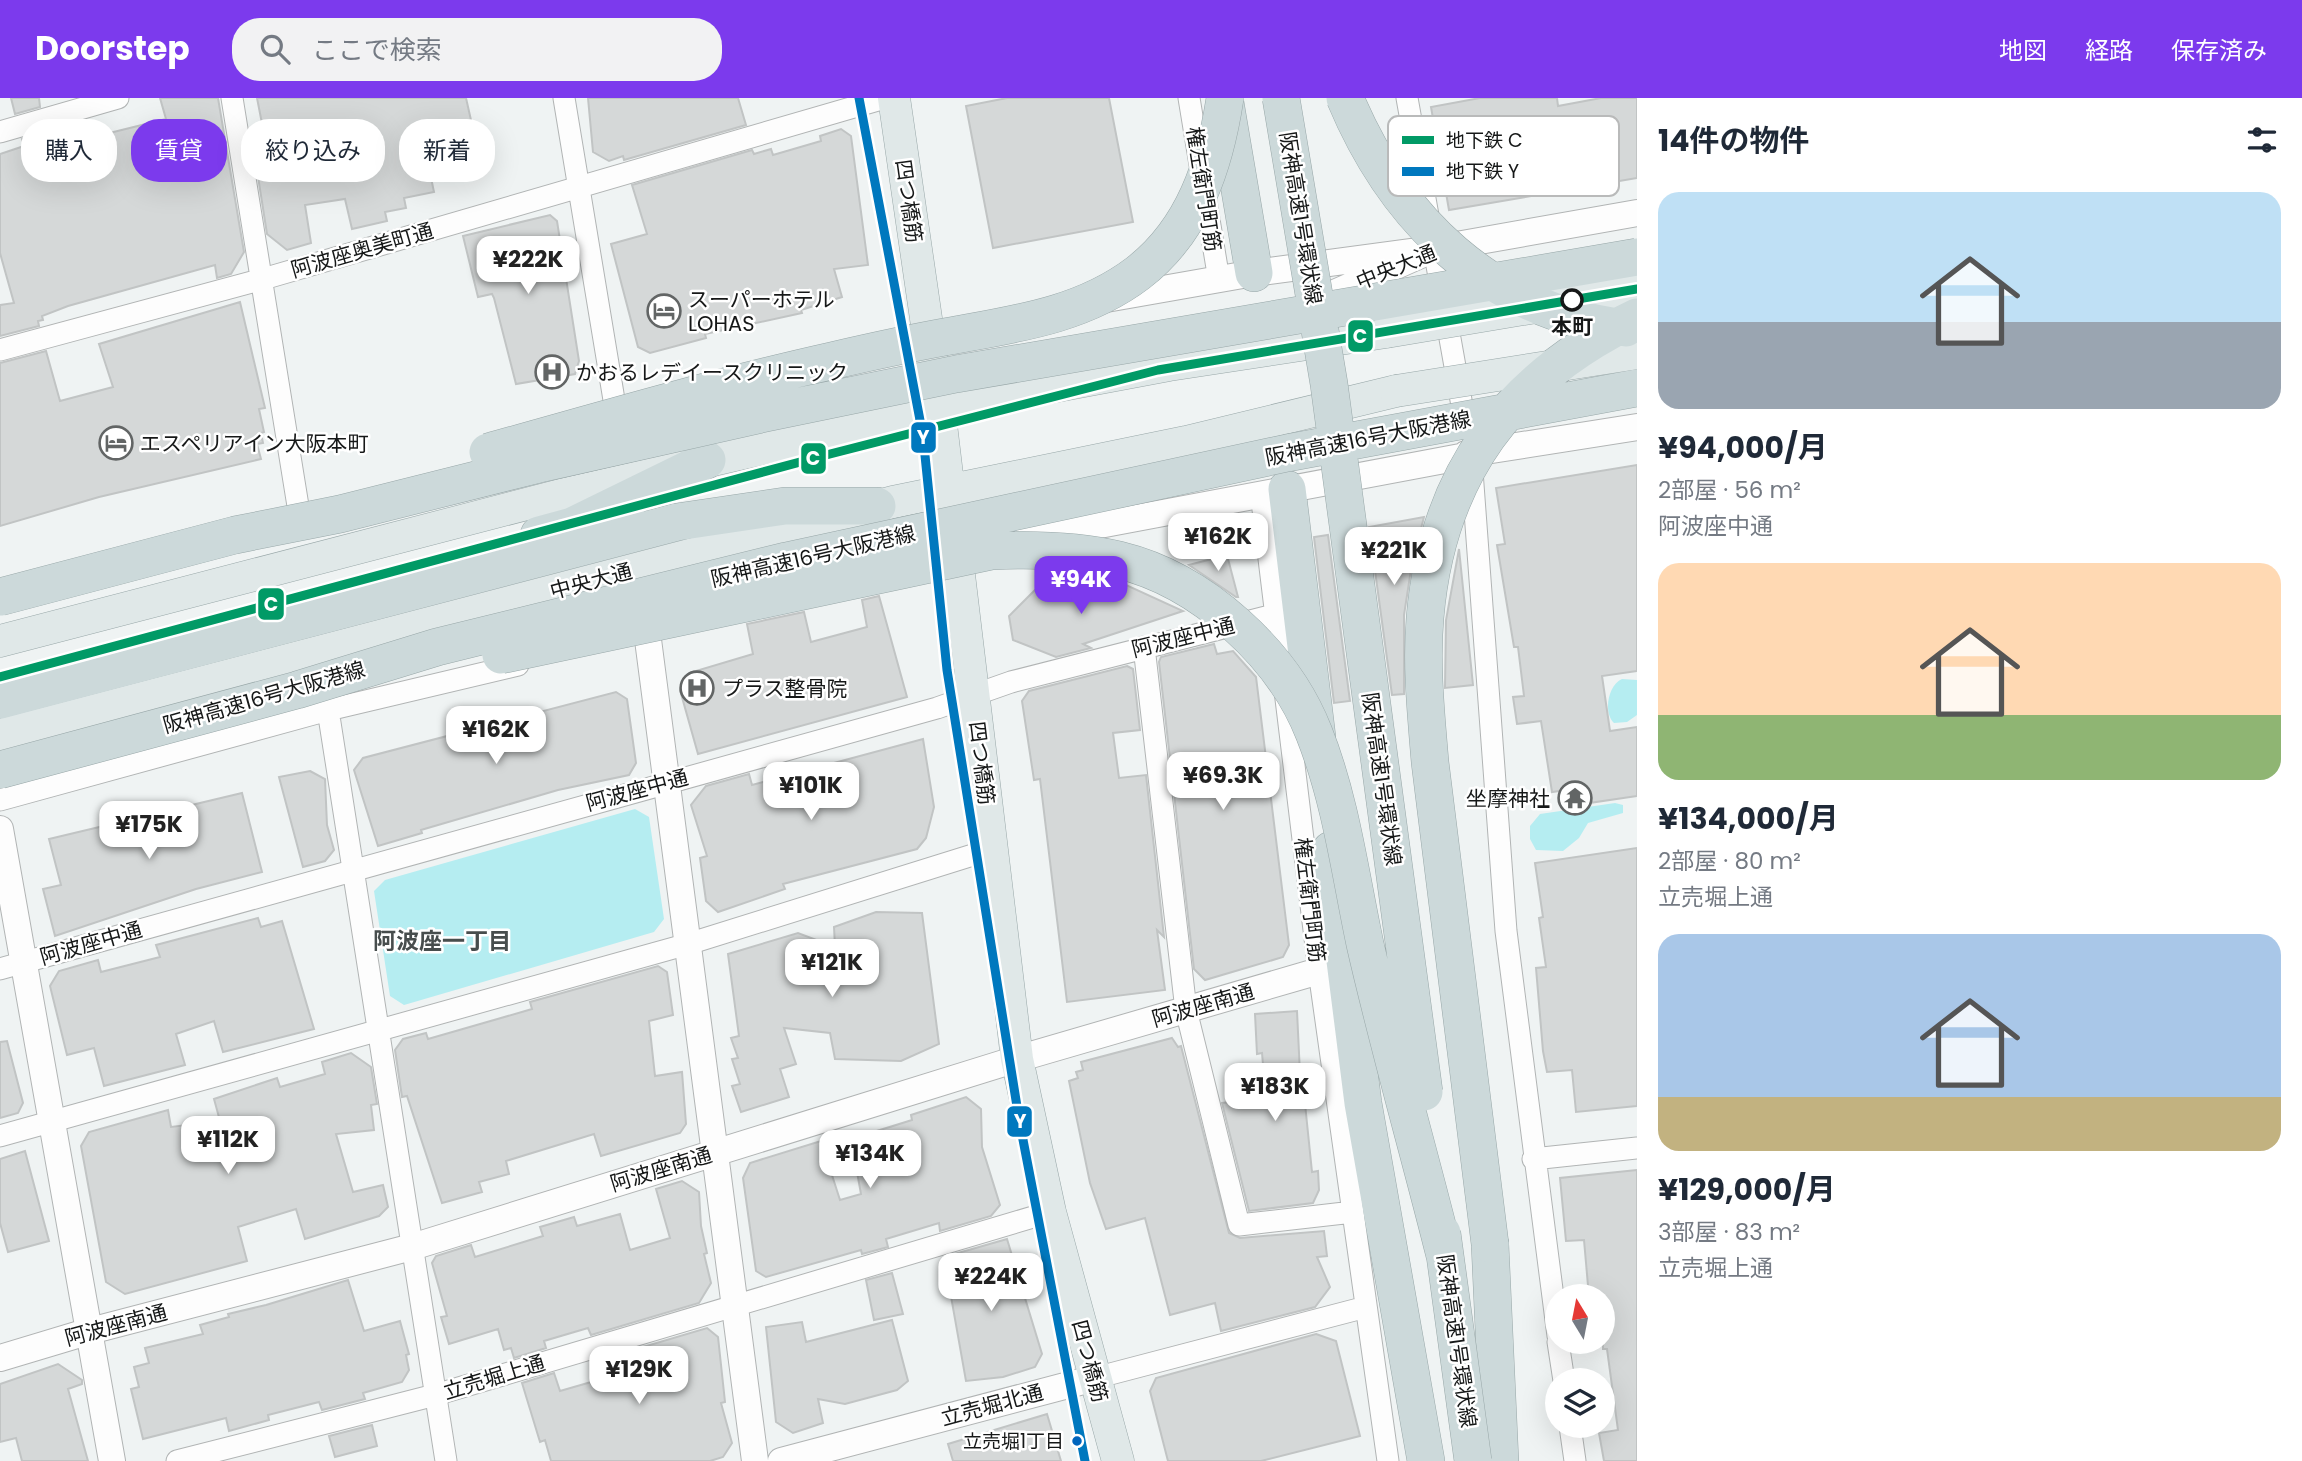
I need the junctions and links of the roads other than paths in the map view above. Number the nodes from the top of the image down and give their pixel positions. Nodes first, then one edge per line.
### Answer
1 (118, 98) edge
2 (232, 98) edge
3 (564, 98) edge
4 (885, 98) edge
5 (894, 98) edge
6 (1189, 98) edge
7 (1225, 98) edge
8 (1281, 98) edge
9 (1345, 98) edge
10 (1407, 98) edge
11 (1410, 116) edge
12 (0, 132) edge
13 (1388, 180) edge
14 (578, 187) junction
15 (1399, 196) edge
16 (1425, 196) edge
17 (1637, 213) edge
18 (1434, 249) junction
19 (1637, 257) edge
20 (1254, 273) junction
21 (263, 279) junction
22 (1219, 280) junction
23 (1637, 290) edge
24 (1637, 317) edge
25 (928, 329) junction
26 (1637, 329) edge
27 (0, 350) edge
28 (1637, 353) edge
29 (1169, 365) junction
30 (1637, 387) edge
31 (939, 408) junction
32 (618, 425) junction
33 (1637, 427) edge
34 (1186, 442) junction
35 (1471, 454) junction
36 (708, 460) junction
37 (947, 489) junction
38 (1274, 491) junction
39 (298, 506) junction
40 (877, 506) junction
41 (235, 535) junction
42 (575, 537) junction
43 (954, 553) junction
44 (638, 569) junction
45 (0, 582) edge
46 (0, 597) edge
47 (1274, 615) junction
48 (648, 634) junction
49 (0, 641) edge
50 (1144, 647) junction
51 (0, 675) edge
52 (297, 690) junction
53 (973, 695) junction
54 (0, 700) edge
55 (328, 710) junction
56 (0, 736) edge
57 (0, 770) edge
58 (668, 781) junction
59 (0, 800) edge
60 (0, 829) edge
61 (992, 849) junction
62 (352, 868) junction
63 (688, 944) junction
64 (13, 965) edge
65 (1319, 971) junction
66 (1186, 1010) junction
67 (377, 1031) junction
68 (1017, 1059) junction
69 (53, 1121) junction
70 (0, 1136) edge
71 (1637, 1149) edge
72 (715, 1152) junction
73 (1533, 1159) junction
74 (1050, 1212) junction
75 (1353, 1212) junction
76 (412, 1247) junction
77 (1445, 1256) junction
78 (1551, 1284) edge
79 (734, 1303) junction
80 (1366, 1307) junction
81 (90, 1331) junction
82 (0, 1358) edge
83 (1095, 1378) junction
84 (435, 1395) junction
85 (1572, 1438) edge
86 (112, 1461) edge
87 (177, 1461) edge
88 (446, 1461) edge
89 (755, 1461) edge
90 (781, 1461) edge
91 (1118, 1461) edge
92 (1388, 1461) edge
93 (1426, 1461) edge
94 (1473, 1461) edge
95 (1500, 1461) edge
96 (1575, 1461) edge

1 - 12 street
2 - 21 street
3 - 14 street
4 - 14 street, 阿波座奥美町通
5 - 25 main road, 四つ橋筋
6 - 22 street, 権左衛門町筋
7 - 20 highway
7 - 41 highway, bridge
8 - 77 highway, 阪神高速1号環状線, bridge
9 - 13 highway, bridge
10 - 11 street
14 - 21 street, 阿波座奥美町通
14 - 32 street
15 - 26 highway, bridge
16 - 18 street
17 - 18 street, 中央大通
18 - 20 street
18 - 29 street, 中央大通
18 - 35 street
19 - 41 highway, bridge
20 - 22 street
21 - 27 street, 阿波座奥美町通
21 - 39 street
22 - 25 street
23 - 29 main road, 中央大通, bridge
24 - 95 highway, bridge
25 - 31 main road, 四つ橋筋
25 - 32 street
28 - 34 main road, 中央大通, bridge
29 - 31 main road, 中央大通
30 - 52 highway, 阪神高速16号大阪港線, bridge
31 - 36 main road, 中央大通
31 - 37 main road, 四つ橋筋
32 - 39 street
33 - 35 street, 中央大通
34 - 35 street, 中央大通
34 - 37 main road, 中央大通
35 - 38 street
35 - 73 street
36 - 42 highway
36 - 49 main road, 中央大通
37 - 40 main road, 中央大通
37 - 43 main road, 四つ橋筋
38 - 43 street
38 - 47 street, 権左衛門町筋
38 - 93 highway, bridge
39 - 45 street
40 - 42 highway
40 - 44 main road, 中央大通
41 - 46 highway, bridge
42 - 51 highway
42 - 54 highway
43 - 48 street
43 - 53 main road, 四つ橋筋
44 - 48 street
44 - 56 main road, 中央大通
47 - 50 street, 阿波座中通
47 - 65 street, 権左衛門町筋
48 - 55 street
48 - 58 street
50 - 53 street, 阿波座中通
50 - 66 street
52 - 57 highway, 阪神高速16号大阪港線, bridge
52 - 77 highway, bridge
53 - 58 street, 阿波座中通
53 - 61 main road, 四つ橋筋
55 - 59 street
55 - 62 street
58 - 62 street, 阿波座中通
58 - 63 street
60 - 64 street
61 - 63 street
61 - 68 main road, 四つ橋筋
62 - 64 street, 阿波座中通
62 - 67 street
63 - 67 street
63 - 72 street
64 - 69 street
65 - 66 street, 阿波座南通
65 - 75 street, 権左衛門町筋
66 - 68 street, 阿波座南通
66 - 75 street
67 - 69 street
67 - 76 street
68 - 72 street, 阿波座南通
68 - 74 main road, 四つ橋筋
69 - 70 street
69 - 81 street
71 - 73 street
72 - 76 street, 阿波座南通
72 - 79 street
73 - 78 street
74 - 79 street, 立売堀上通
74 - 83 main road, 四つ橋筋
75 - 80 street, 権左衛門町筋
76 - 81 street, 阿波座南通
76 - 84 street
77 - 94 highway, 阪神高速1号環状線, bridge
79 - 84 street, 立売堀上通
79 - 89 street
80 - 83 street, 立売堀北通
80 - 92 street, 権左衛門町筋
81 - 82 street, 阿波座南通
81 - 86 street
83 - 90 street, 立売堀北通
83 - 91 main road, 四つ橋筋
84 - 87 street, 立売堀上通
84 - 88 street
85 - 96 street

